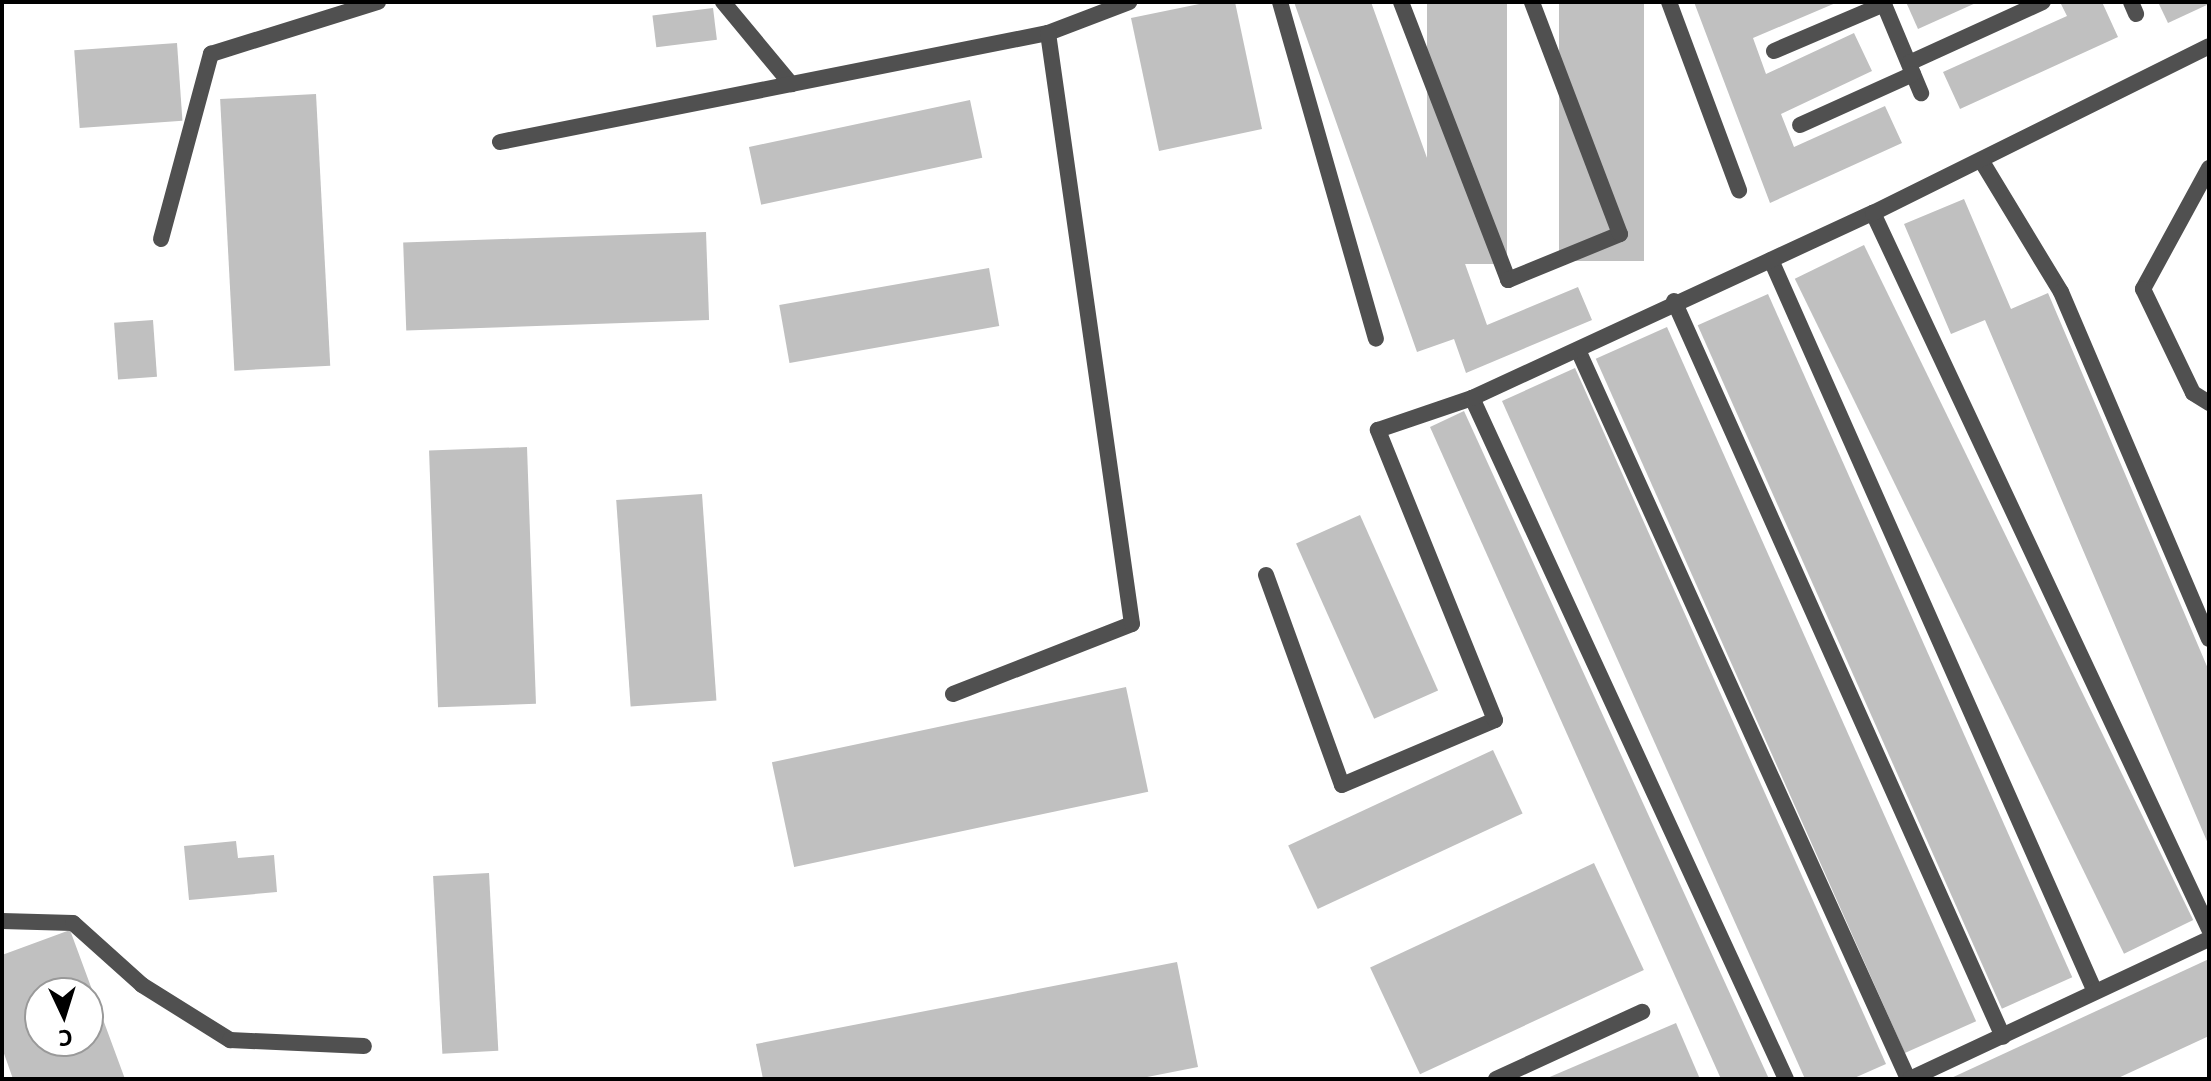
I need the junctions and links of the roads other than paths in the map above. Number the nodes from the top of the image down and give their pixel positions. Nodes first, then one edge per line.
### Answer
1 (378, 2) edge
2 (723, 2) edge
3 (1129, 2) edge
4 (1280, 2) edge
5 (1401, 2) edge
6 (1532, 2) edge
7 (1669, 2) edge
8 (2043, 2) edge
9 (1884, 3) edge
10 (1048, 33) junction
11 (2209, 46) edge
12 (1774, 51) dead end
13 (1911, 69) junction
14 (791, 84) junction
15 (1921, 93) dead end
16 (1800, 125) dead end
17 (500, 142) dead end
18 (1981, 160) junction
19 (2209, 168) edge
20 (1739, 190) dead end
21 (1873, 213) junction
22 (161, 239) dead end
23 (1771, 260) junction
24 (1674, 301) junction
25 (1376, 339) dead end
26 (1578, 350) junction
27 (1472, 398) junction
28 (2209, 403) edge
29 (1266, 575) dead end
30 (2209, 639) edge
31 (953, 694) dead end
32 (2, 921) edge
33 (2209, 929) edge
34 (2209, 939) edge
35 (2095, 992) junction
36 (1642, 1012) dead end
37 (2003, 1037) junction
38 (364, 1046) dead end
39 (1496, 1079) edge
40 (1786, 1079) edge
41 (1909, 1079) edge

1 - 22 lane
2 - 14 lane
3 - 10 lane
4 - 25 lane
5 - 6 lane
7 - 20 lane
8 - 13 lane
9 - 12 lane
9 - 13 lane
10 - 14 lane
10 - 31 lane
11 - 18 lane
13 - 15 lane
13 - 16 lane
14 - 17 lane
18 - 21 lane
18 - 30 lane
19 - 28 lane
21 - 23 lane
21 - 33 lane
23 - 24 lane
23 - 35 lane
24 - 26 lane
24 - 37 lane
26 - 27 lane
26 - 41 lane
27 - 29 lane
27 - 40 lane
32 - 38 lane
34 - 35 lane
35 - 37 lane
36 - 39 lane
37 - 41 lane

